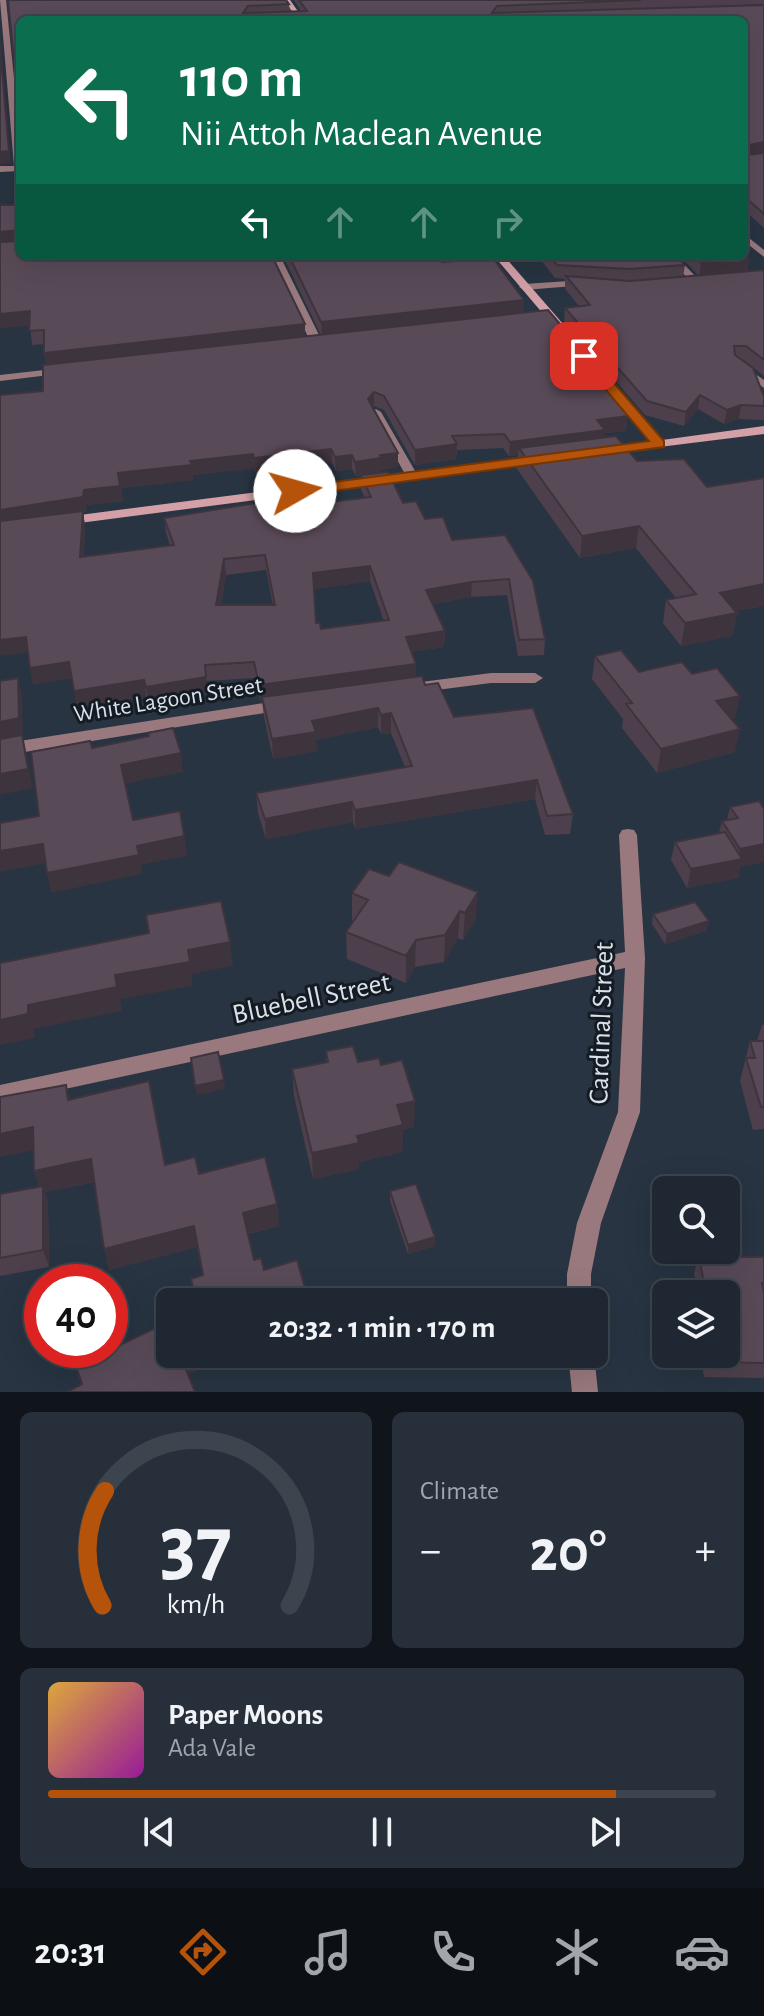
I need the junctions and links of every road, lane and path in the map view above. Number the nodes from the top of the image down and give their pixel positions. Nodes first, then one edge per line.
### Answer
1 (3, 0) edge
2 (16, 139) edge
3 (748, 240) edge
4 (764, 254) edge
5 (277, 260) edge
6 (502, 260) edge
7 (675, 260) edge
8 (709, 280) edge
9 (695, 281) junction
10 (682, 282) edge
11 (596, 285) edge
12 (524, 287) junction
13 (551, 316) junction
14 (535, 318) edge
15 (332, 340) edge
16 (571, 340) edge
17 (316, 341) junction
18 (301, 343) edge
19 (738, 364) edge
20 (79, 369) edge
21 (600, 375) edge
22 (0, 378) edge
23 (764, 385) edge
24 (376, 412) edge
25 (764, 430) edge
26 (659, 444) junction
27 (597, 452) edge
28 (551, 458) edge
29 (412, 476) junction
30 (46, 524) edge
31 (535, 678) dead end
32 (399, 690) edge
33 (308, 702) edge
34 (0, 750) edge
35 (628, 835) dead end
36 (635, 958) junction
37 (0, 1094) edge
38 (579, 1288) edge
39 (582, 1368) edge
40 (585, 1392) edge

1 - 2 street
3 - 4 lane
5 - 17 street
6 - 12 street
7 - 9 lane
8 - 9 lane
9 - 10 lane
11 - 12 lane
12 - 13 street
13 - 14 street
13 - 16 street
15 - 17 street
17 - 18 street
19 - 23 lane
20 - 22 street
21 - 26 street
24 - 29 lane
25 - 26 street
26 - 27 street
28 - 29 street
29 - 30 street
31 - 32 street
33 - 34 street, White Lagoon Street
35 - 36 street, Cardinal Street
36 - 37 street, Bluebell Street
36 - 38 street, Cardinal Street
39 - 40 street

